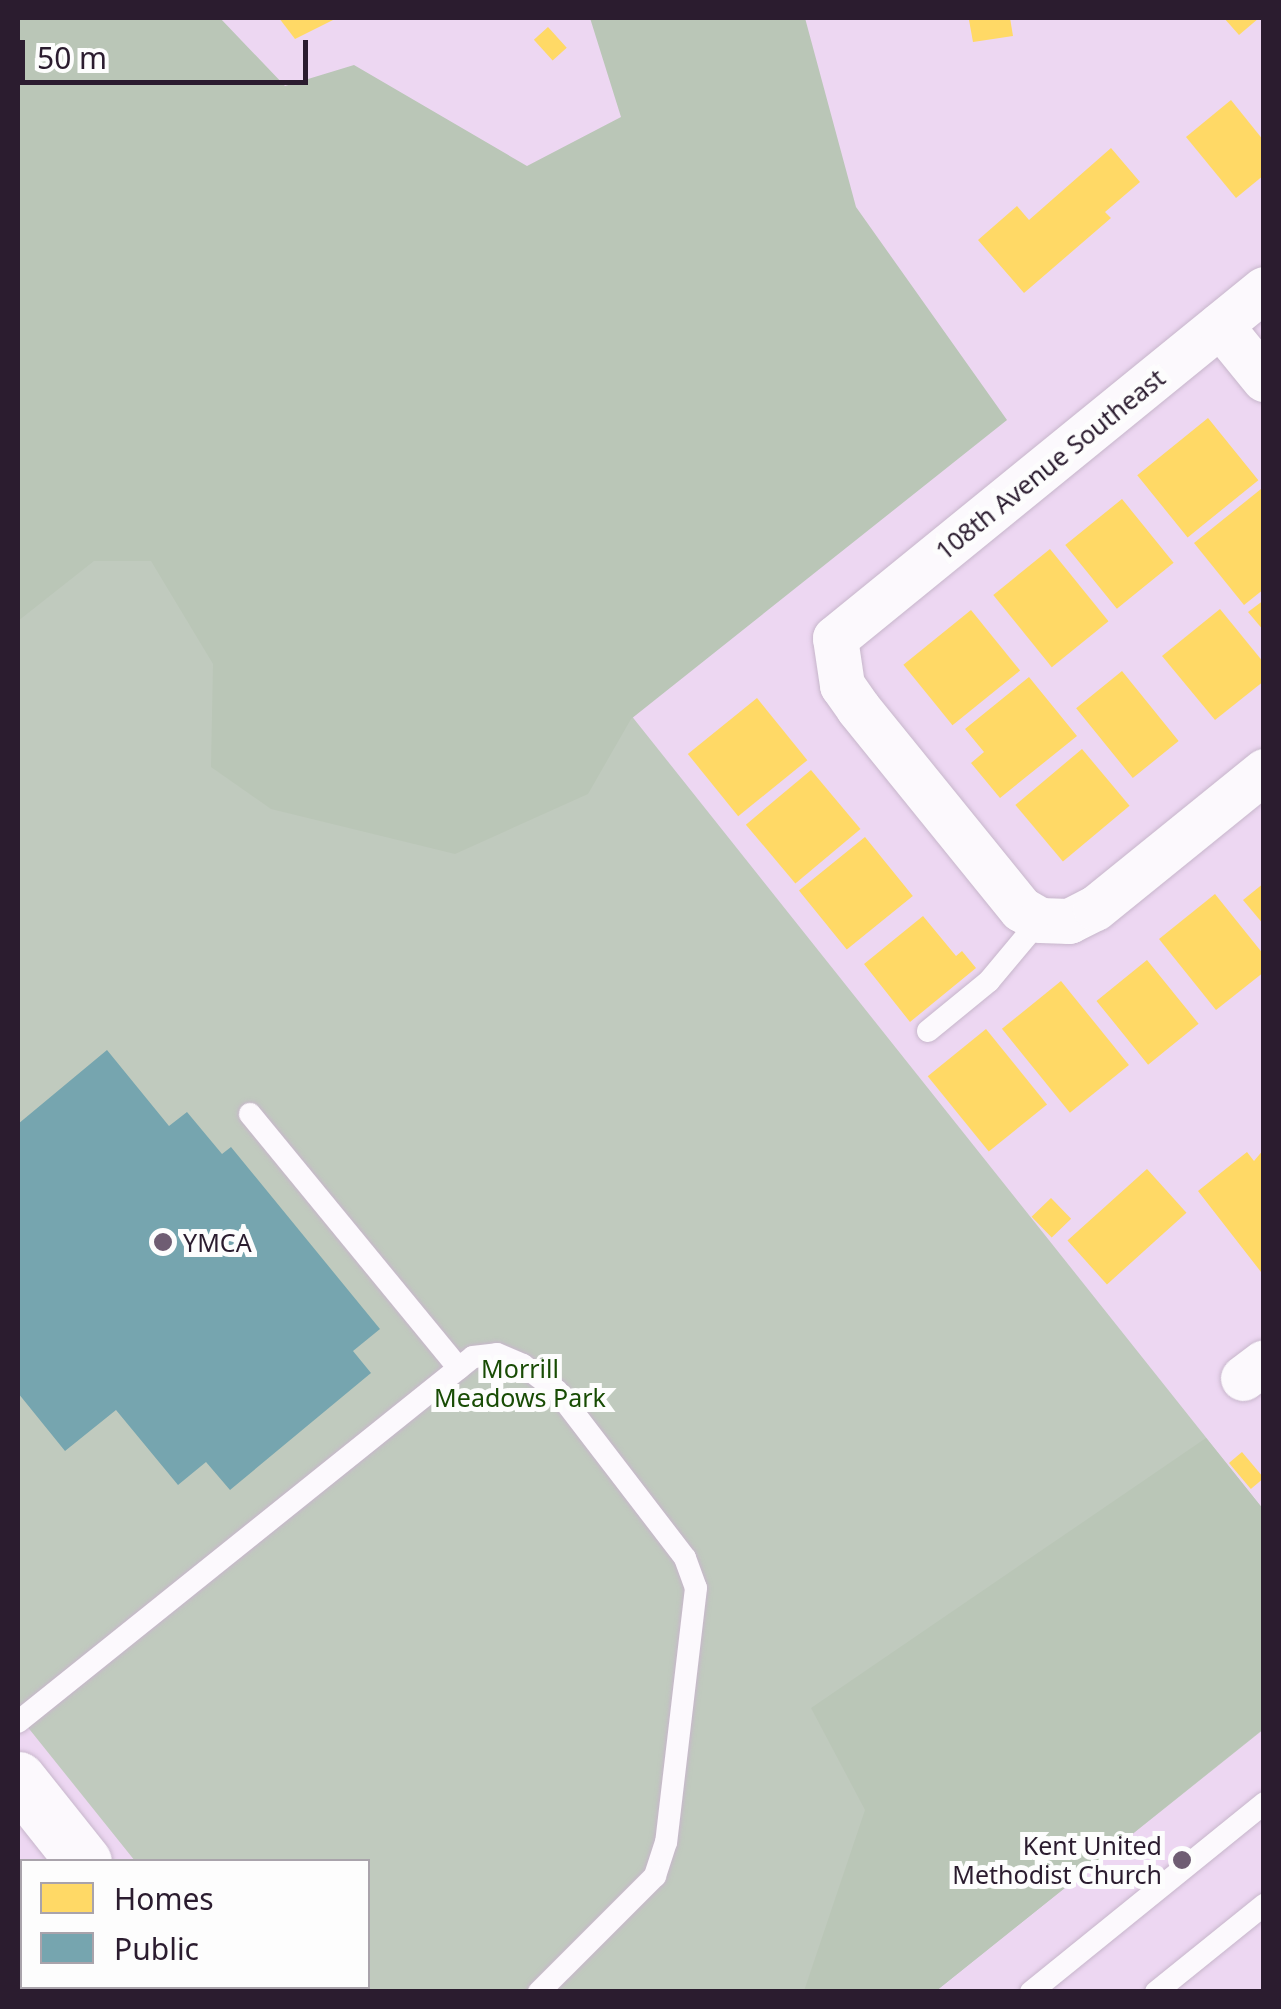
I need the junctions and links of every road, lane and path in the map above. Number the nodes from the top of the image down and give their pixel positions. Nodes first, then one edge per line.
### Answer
1 (1264, 289) edge
2 (1220, 325) junction
3 (1264, 380) edge
4 (1264, 770) edge
5 (1040, 920) junction
6 (928, 1031) dead end
7 (250, 1114) dead end
8 (460, 1368) junction
9 (18, 1722) edge
10 (18, 1779) edge
11 (1264, 1802) edge
12 (82, 1859) edge
13 (1264, 1905) edge
14 (539, 1992) edge
15 (1031, 1992) edge
16 (1156, 1992) edge

1 - 2 street, 108th Avenue Southeast
2 - 3 street
2 - 5 street, 108th Avenue Southeast
4 - 5 street
5 - 6 lane
7 - 8 lane
8 - 9 lane
8 - 14 lane
10 - 12 street
11 - 15 lane
13 - 16 lane

